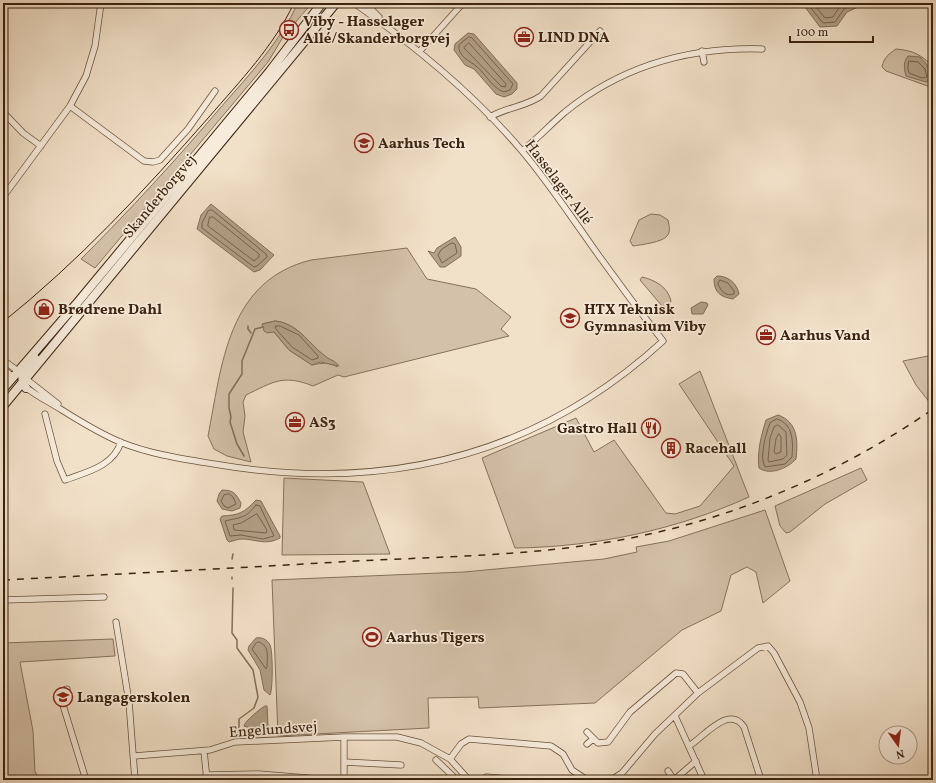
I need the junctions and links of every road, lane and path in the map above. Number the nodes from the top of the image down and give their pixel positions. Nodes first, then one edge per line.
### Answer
1 (101, 3) edge
2 (322, 3) edge
3 (336, 3) edge
4 (354, 3) edge
5 (364, 3) edge
6 (463, 3) edge
7 (389, 27) junction
8 (600, 31) dead end
9 (762, 49) dead end
10 (702, 51) junction
11 (419, 52) junction
12 (704, 62) dead end
13 (215, 91) dead end
14 (70, 106) junction
15 (3, 112) edge
16 (490, 117) junction
17 (41, 146) junction
18 (522, 151) junction
19 (3, 197) edge
20 (3, 360) edge
21 (3, 369) edge
22 (19, 378) junction
23 (3, 389) edge
24 (3, 399) edge
25 (3, 406) edge
26 (66, 413) junction
27 (45, 414) dead end
28 (122, 442) junction
29 (104, 597) dead end
30 (3, 600) edge
31 (116, 622) dead end
32 (67, 689) dead end
33 (698, 693) junction
34 (675, 716) junction
35 (587, 732) dead end
36 (344, 737) junction
37 (593, 739) junction
38 (587, 744) dead end
39 (689, 746) junction
40 (204, 750) junction
41 (134, 756) junction
42 (450, 758) junction
43 (436, 760) dead end
44 (696, 761) junction
45 (344, 762) junction
46 (400, 765) dead end
47 (456, 765) junction
48 (668, 771) dead end
49 (450, 772) junction
50 (207, 778) edge
51 (86, 780) edge
52 (135, 780) edge
53 (319, 780) edge
54 (344, 780) edge
55 (457, 780) edge
56 (469, 780) edge
57 (482, 780) edge
58 (521, 780) edge
59 (587, 780) edge
60 (611, 780) edge
61 (674, 780) edge
62 (704, 780) edge
63 (761, 780) edge
64 (817, 780) edge

1 - 14 street
2 - 22 main road, Skanderborgvej
3 - 22 main road, Skanderborgvej
4 - 7 street, Hasselager Allé
5 - 7 street, Hasselager Allé
6 - 11 street
7 - 11 street, Hasselager Allé
8 - 16 street
9 - 10 street
10 - 12 street
10 - 18 street
11 - 16 street, Hasselager Allé
13 - 14 street
14 - 17 street
15 - 17 street
16 - 18 street, Hasselager Allé
17 - 19 street
18 - 28 street, Hasselager Allé
20 - 22 street
21 - 22 street
22 - 23 main road, Skanderborgvej
22 - 24 main road
22 - 25 main road, Skanderborgvej
22 - 26 street
22 - 26 street
26 - 28 street
27 - 28 street
29 - 30 street
31 - 41 street
32 - 51 street
33 - 34 street
33 - 37 street
33 - 64 street
34 - 39 street
34 - 60 street
35 - 37 street
36 - 40 street, Engelundsvej
36 - 42 street, Engelundsvej
36 - 45 street
37 - 38 street
39 - 44 street
39 - 63 street
40 - 41 street, Engelundsvej
40 - 50 street
41 - 52 street
42 - 47 street, Engelundsvej
42 - 59 street
43 - 49 street
44 - 61 street
44 - 62 street
45 - 46 street
45 - 54 street
47 - 49 street
47 - 56 street, Engelundsvej
48 - 61 street
49 - 55 street
50 - 53 street
57 - 58 street

